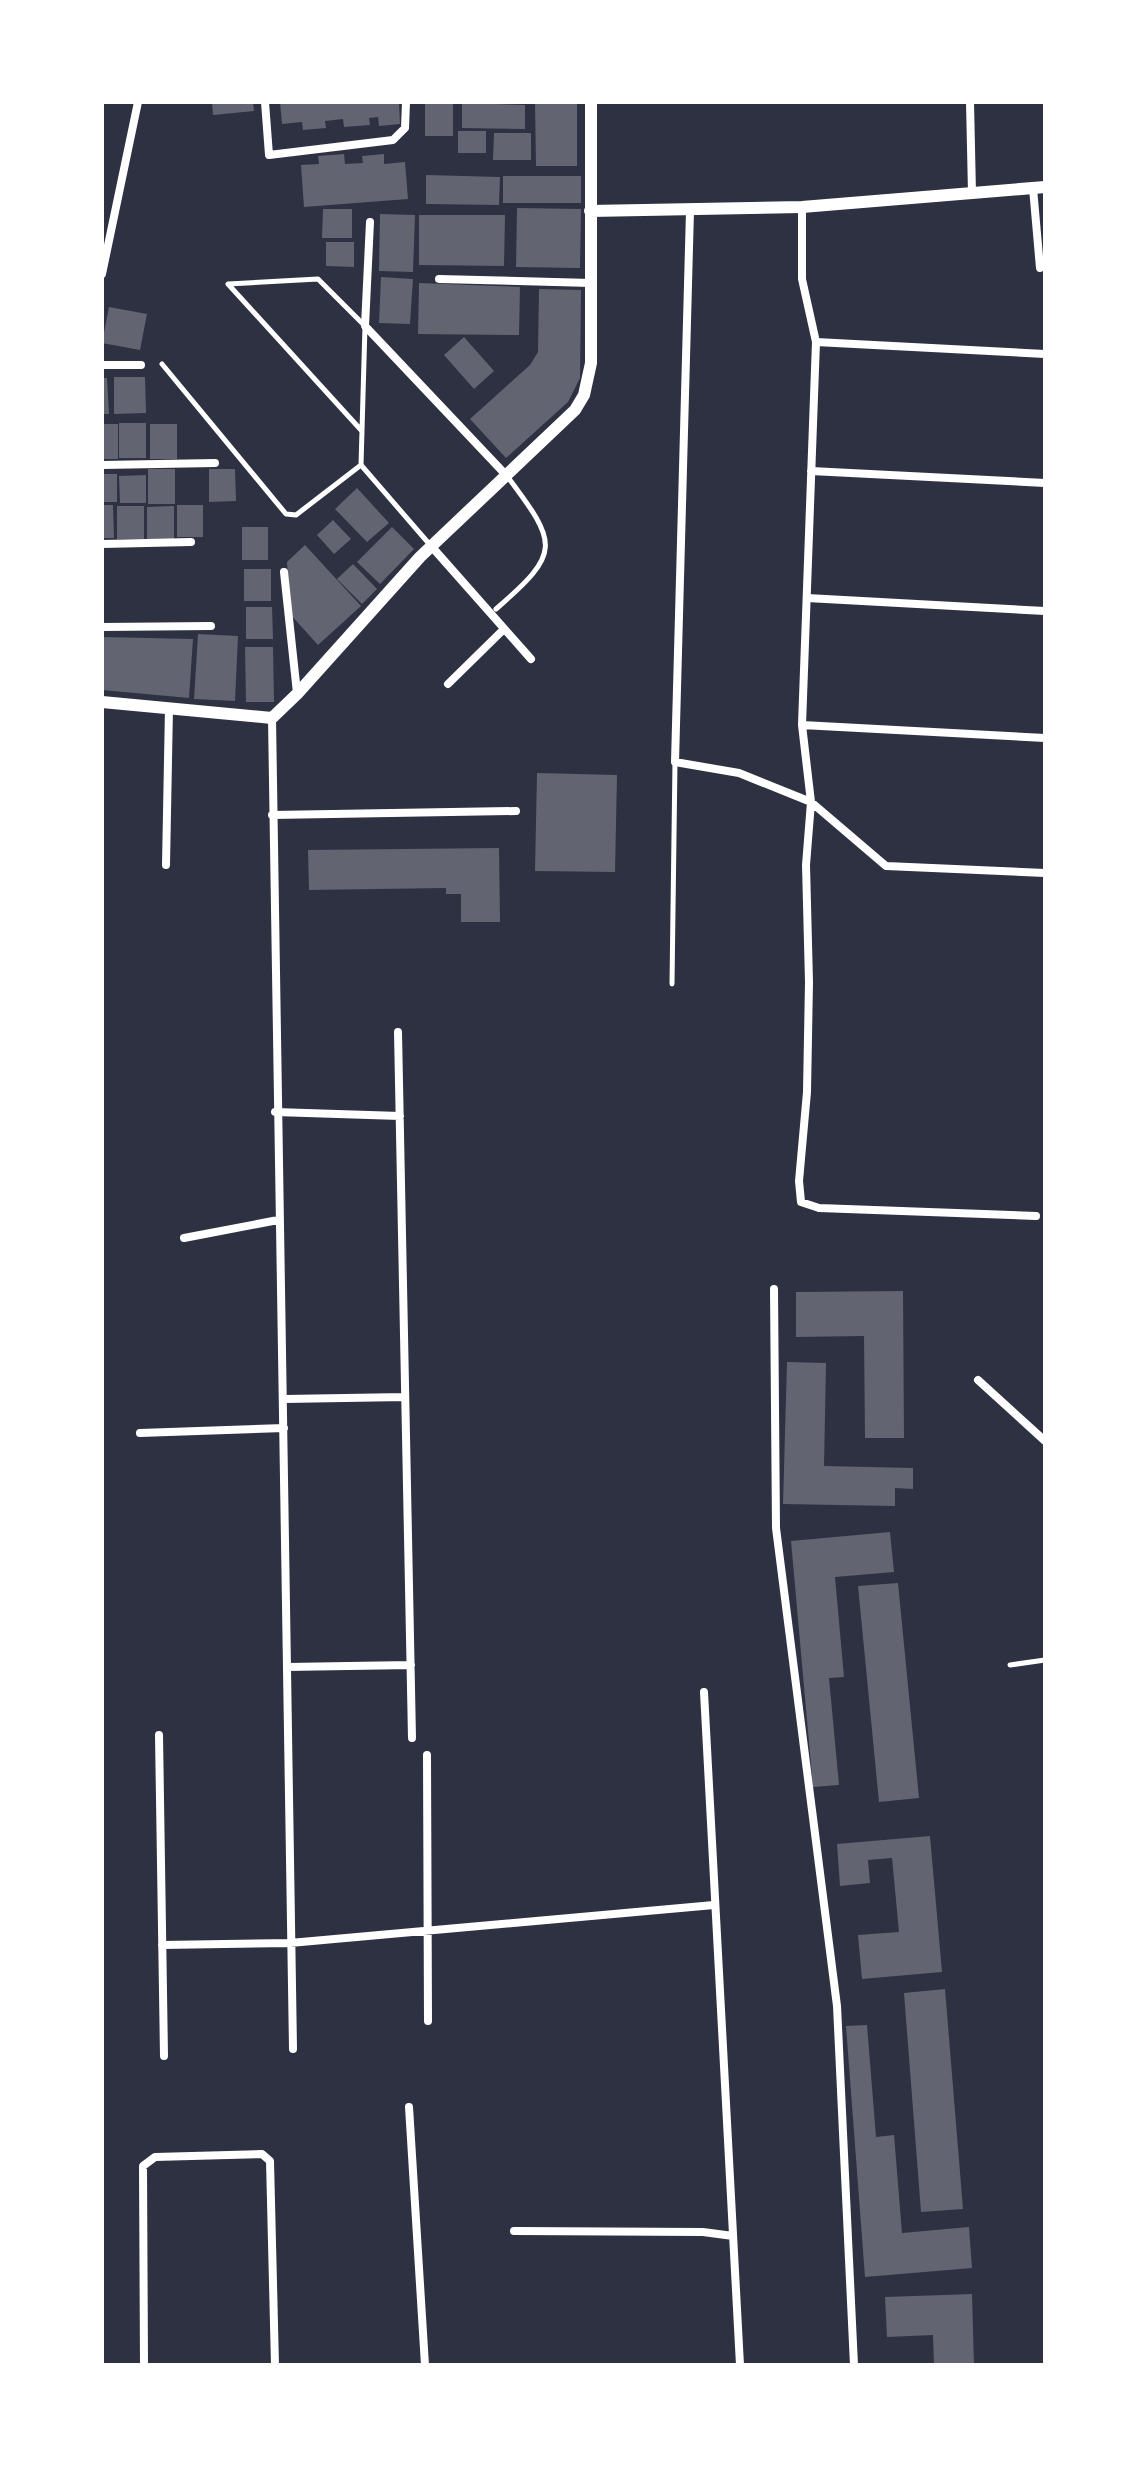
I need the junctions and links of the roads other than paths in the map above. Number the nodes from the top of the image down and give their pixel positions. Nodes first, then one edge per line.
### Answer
1 (138, 102) edge
2 (265, 102) edge
3 (406, 102) edge
4 (591, 102) edge
5 (970, 102) edge
6 (1039, 188) edge
7 (972, 193) junction
8 (802, 207) junction
9 (590, 211) junction
10 (690, 211) junction
11 (370, 222) dead end
12 (1040, 268) dead end
13 (102, 274) edge
14 (439, 279) dead end
15 (591, 283) junction
16 (365, 326) junction
17 (816, 342) junction
18 (1045, 354) edge
19 (162, 364) dead end
20 (102, 365) edge
21 (141, 365) dead end
22 (361, 430) junction
23 (215, 463) dead end
24 (102, 465) edge
25 (361, 465) junction
26 (811, 471) junction
27 (506, 475) junction
28 (1045, 483) edge
29 (191, 542) dead end
30 (102, 544) edge
31 (432, 547) junction
32 (284, 572) dead end
33 (807, 598) junction
34 (496, 609) dead end
35 (1045, 611) edge
36 (211, 626) dead end
37 (102, 627) edge
38 (504, 629) junction
39 (531, 659) dead end
40 (448, 684) dead end
41 (297, 694) junction
42 (102, 702) edge
43 (169, 708) junction
44 (272, 718) junction
45 (802, 725) junction
46 (1045, 738) edge
47 (675, 762) junction
48 (811, 802) junction
49 (516, 811) dead end
50 (272, 815) junction
51 (166, 865) dead end
52 (1045, 873) edge
53 (672, 984) dead end
54 (398, 1032) dead end
55 (275, 1112) junction
56 (400, 1116) junction
57 (1036, 1216) dead end
58 (278, 1220) junction
59 (184, 1238) dead end
60 (774, 1289) dead end
61 (978, 1380) dead end
62 (405, 1397) junction
63 (284, 1399) junction
64 (284, 1428) junction
65 (140, 1433) dead end
66 (1045, 1441) edge
67 (1045, 1660) edge
68 (411, 1665) junction
69 (1010, 1665) dead end
70 (287, 1667) junction
71 (704, 1692) dead end
72 (159, 1735) dead end
73 (412, 1738) dead end
74 (427, 1755) dead end
75 (714, 1905) junction
76 (430, 1932) junction
77 (290, 1943) junction
78 (162, 1945) junction
79 (428, 2021) dead end
80 (293, 2049) dead end
81 (164, 2056) dead end
82 (409, 2107) dead end
83 (514, 2231) dead end
84 (733, 2236) junction
85 (144, 2365) edge
86 (275, 2365) edge
87 (425, 2365) edge
88 (740, 2365) edge
89 (854, 2365) edge

1 - 13 street
2 - 3 street
4 - 9 street
5 - 7 street
6 - 7 street
6 - 12 street
7 - 8 street
8 - 10 street
8 - 17 street
9 - 10 street
9 - 15 street
10 - 47 street
11 - 16 street
14 - 15 street
15 - 27 street
16 - 22 lane
16 - 22 lane
16 - 27 street
17 - 18 street
17 - 26 street
19 - 25 lane
20 - 21 street
22 - 25 lane
23 - 24 street
25 - 31 lane
26 - 28 street
26 - 33 street
27 - 31 street
27 - 34 lane
29 - 30 street
31 - 38 street
31 - 41 street
32 - 41 street
33 - 35 street
33 - 45 street
36 - 37 street
38 - 39 street
38 - 40 street
41 - 44 street
42 - 43 street
43 - 44 street
43 - 51 street
44 - 50 street
45 - 46 street
45 - 48 street
47 - 48 street
47 - 53 lane
48 - 52 street
48 - 57 street
49 - 50 street
50 - 55 street
54 - 56 street
55 - 56 street
55 - 58 street
56 - 62 street
58 - 59 street
58 - 63 street
60 - 89 street
61 - 66 street
62 - 63 street
62 - 68 street
63 - 64 street
64 - 65 street
64 - 70 street
67 - 69 lane
68 - 70 street
68 - 73 street
70 - 77 street
71 - 75 street
72 - 78 street
74 - 76 street
75 - 76 street
75 - 84 street
76 - 77 street
76 - 79 street
77 - 78 street
77 - 80 street
78 - 81 street
82 - 87 street
83 - 84 street
84 - 88 street
85 - 86 street

